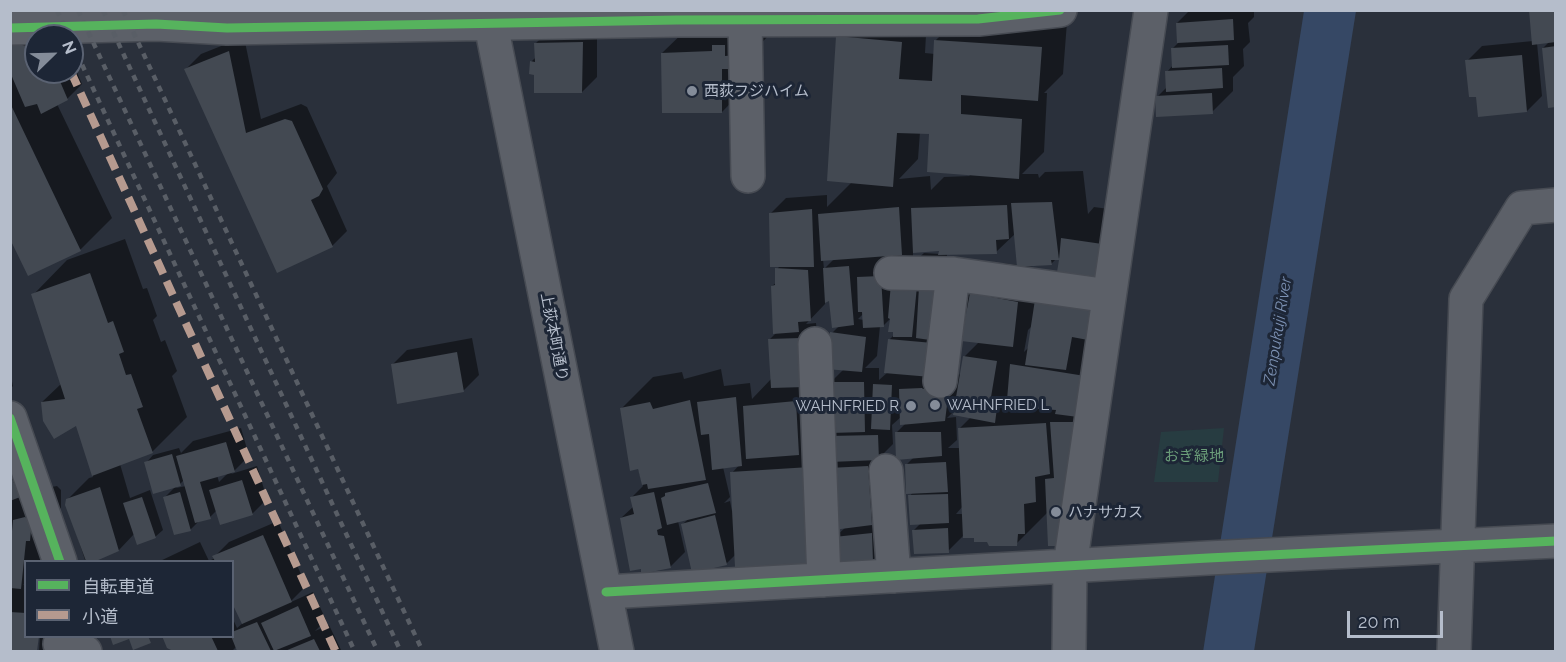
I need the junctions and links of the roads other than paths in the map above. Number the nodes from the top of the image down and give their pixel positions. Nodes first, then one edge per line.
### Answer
1 (1060, 10) edge
2 (1151, 10) edge
3 (678, 15) edge
4 (489, 17) edge
5 (204, 19) edge
6 (745, 21) junction
7 (10, 28) edge
8 (748, 176) dead end
9 (1556, 205) edge
10 (891, 273) dead end
11 (953, 274) junction
12 (1109, 296) junction
13 (815, 344) dead end
14 (940, 381) dead end
15 (12, 428) edge
16 (886, 471) dead end
17 (1556, 542) edge
18 (1457, 547) junction
19 (60, 560) edge
20 (1070, 566) junction
21 (894, 576) junction
22 (824, 580) junction
23 (606, 592) junction
24 (617, 651) edge
25 (1068, 651) edge
26 (1454, 651) edge

1 - 6 street
2 - 12 street
3 - 4 street
3 - 6 street
4 - 5 street
4 - 23 street, 上荻本町通り
5 - 7 street
6 - 8 street
9 - 18 street
10 - 11 street
11 - 12 street
11 - 14 street
12 - 20 street
13 - 22 street
15 - 19 street
16 - 21 street
17 - 18 street
18 - 20 street
18 - 26 street
20 - 21 street
20 - 25 street
21 - 22 street
22 - 23 street
23 - 24 street, 上荻本町通り

